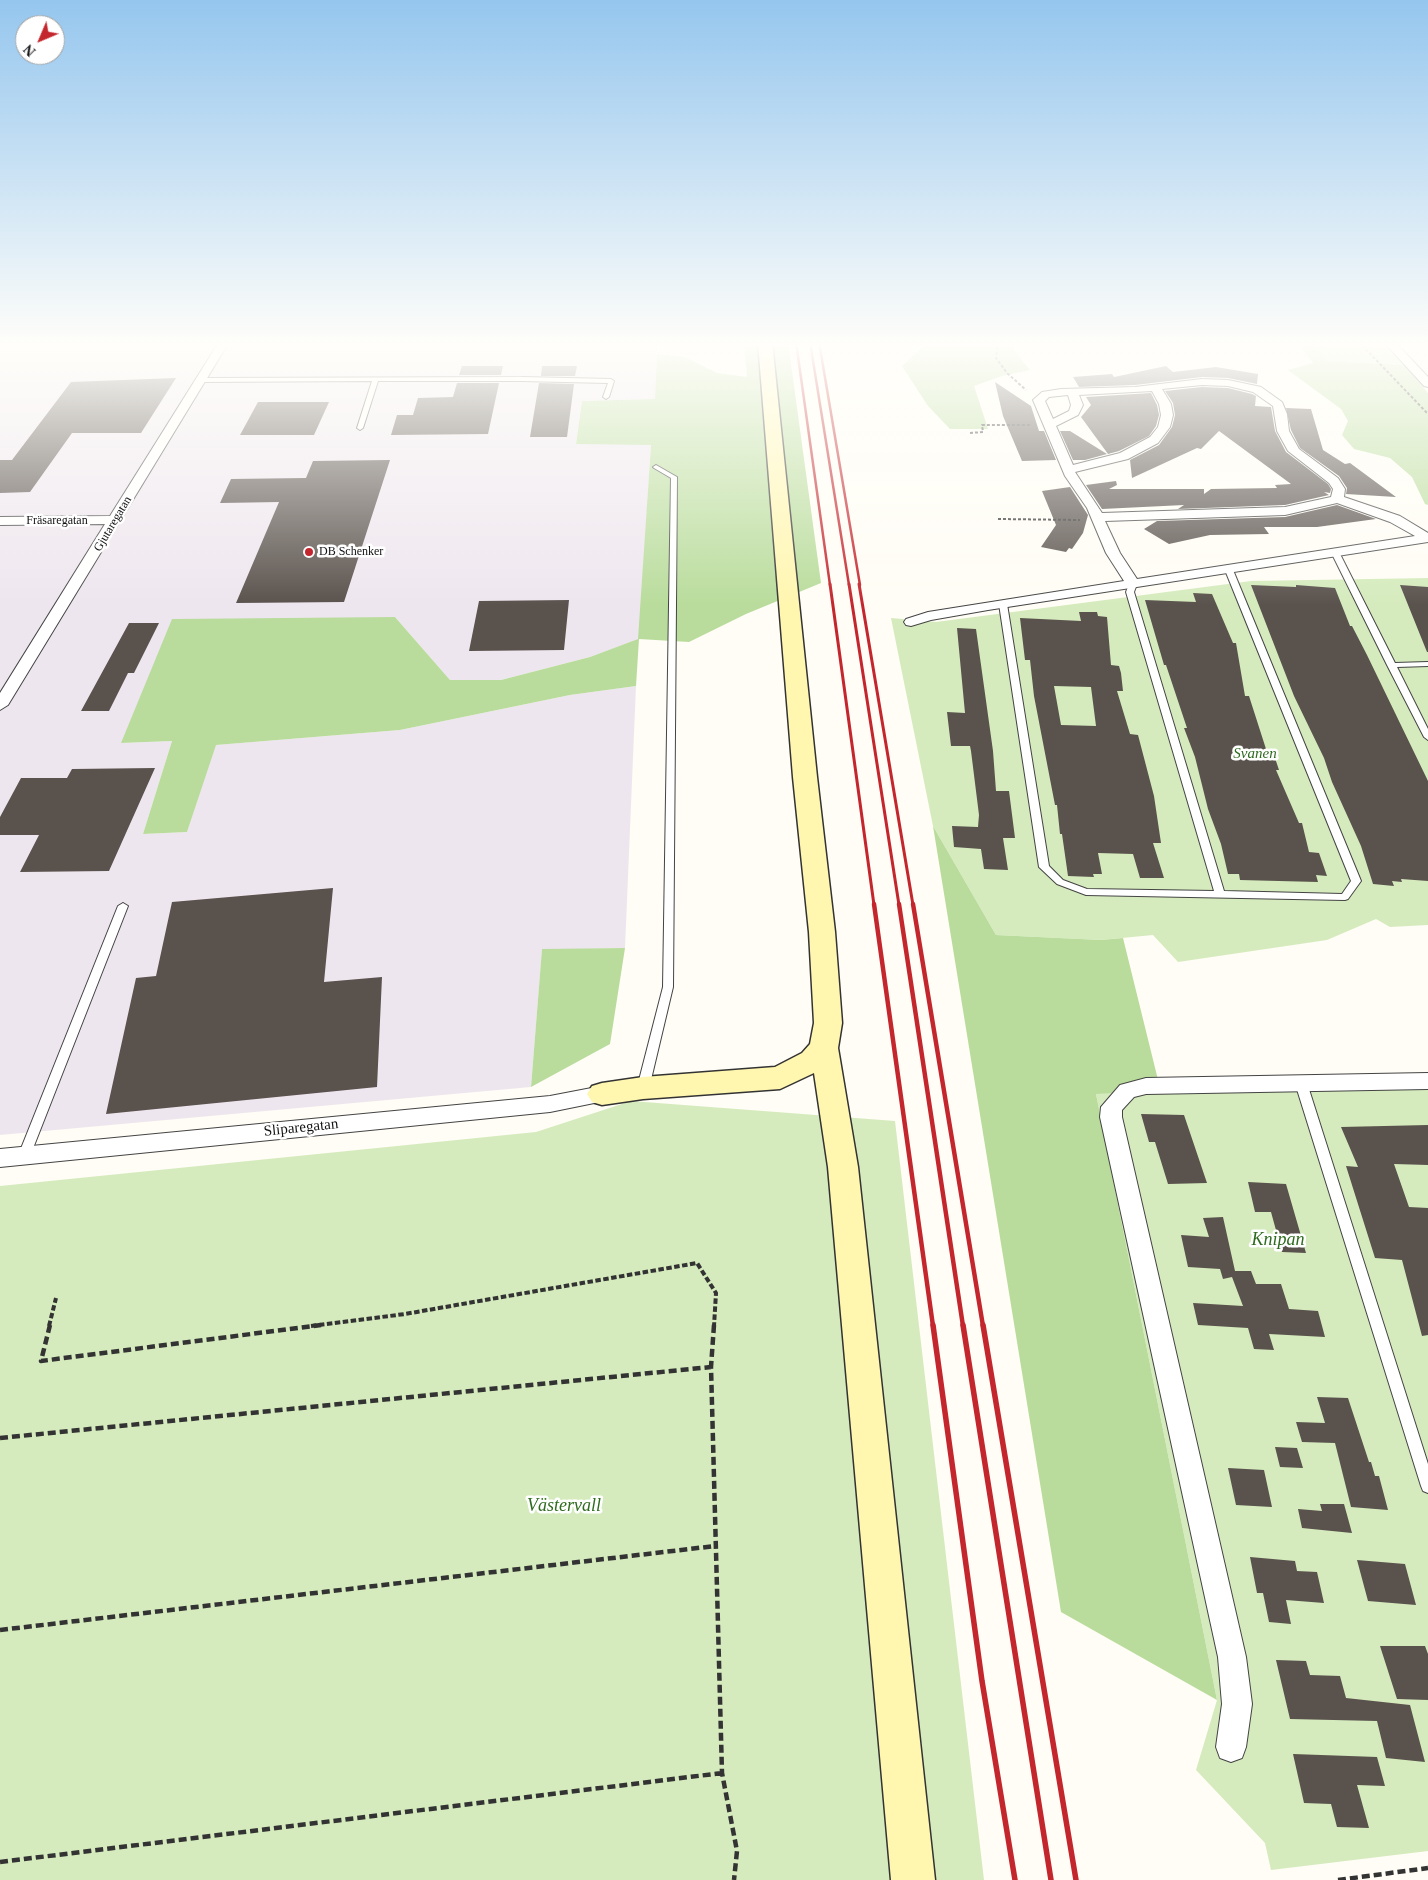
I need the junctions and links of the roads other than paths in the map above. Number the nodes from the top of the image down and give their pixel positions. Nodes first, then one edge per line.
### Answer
1 (170, 430) edge
2 (773, 430) edge
3 (1051, 430) edge
4 (1162, 430) edge
5 (1282, 430) edge
6 (656, 467) dead end
7 (1069, 470) junction
8 (1337, 499) junction
9 (1158, 516) junction
10 (1097, 519) junction
11 (115, 520) junction
12 (0, 521) edge
13 (1105, 537) junction
14 (1427, 538) edge
15 (1336, 554) junction
16 (1229, 570) junction
17 (1133, 584) junction
18 (1003, 604) junction
19 (911, 622) dead end
20 (1428, 664) edge
21 (1392, 665) junction
22 (0, 705) edge
23 (1428, 737) edge
24 (1220, 895) junction
25 (123, 906) dead end
26 (824, 1048) junction
27 (1428, 1080) edge
28 (1301, 1083) junction
29 (643, 1088) junction
30 (602, 1094) joint
31 (24, 1156) junction
32 (0, 1158) edge
33 (1428, 1486) edge
34 (1231, 1746) dead end
35 (913, 1880) edge

1 - 11 street, Gjutaregatan
2 - 26 main road
3 - 7 street
4 - 7 street
5 - 8 street
6 - 29 lane
7 - 10 street
8 - 9 street
8 - 14 street
9 - 10 street
9 - 13 street
10 - 13 street
11 - 12 street, Fräsaregatan
11 - 22 street, Gjutaregatan
13 - 17 street
14 - 15 street
15 - 16 street
15 - 21 lane
16 - 17 street
16 - 24 lane
17 - 18 street
17 - 24 lane
18 - 19 street
18 - 24 lane
20 - 21 lane
21 - 23 lane
25 - 31 lane
26 - 29 main road
26 - 35 main road
27 - 28 street
28 - 33 lane
28 - 34 street
29 - 30 main road
30 - 31 street, Sliparegatan
31 - 32 street, Sliparegatan

